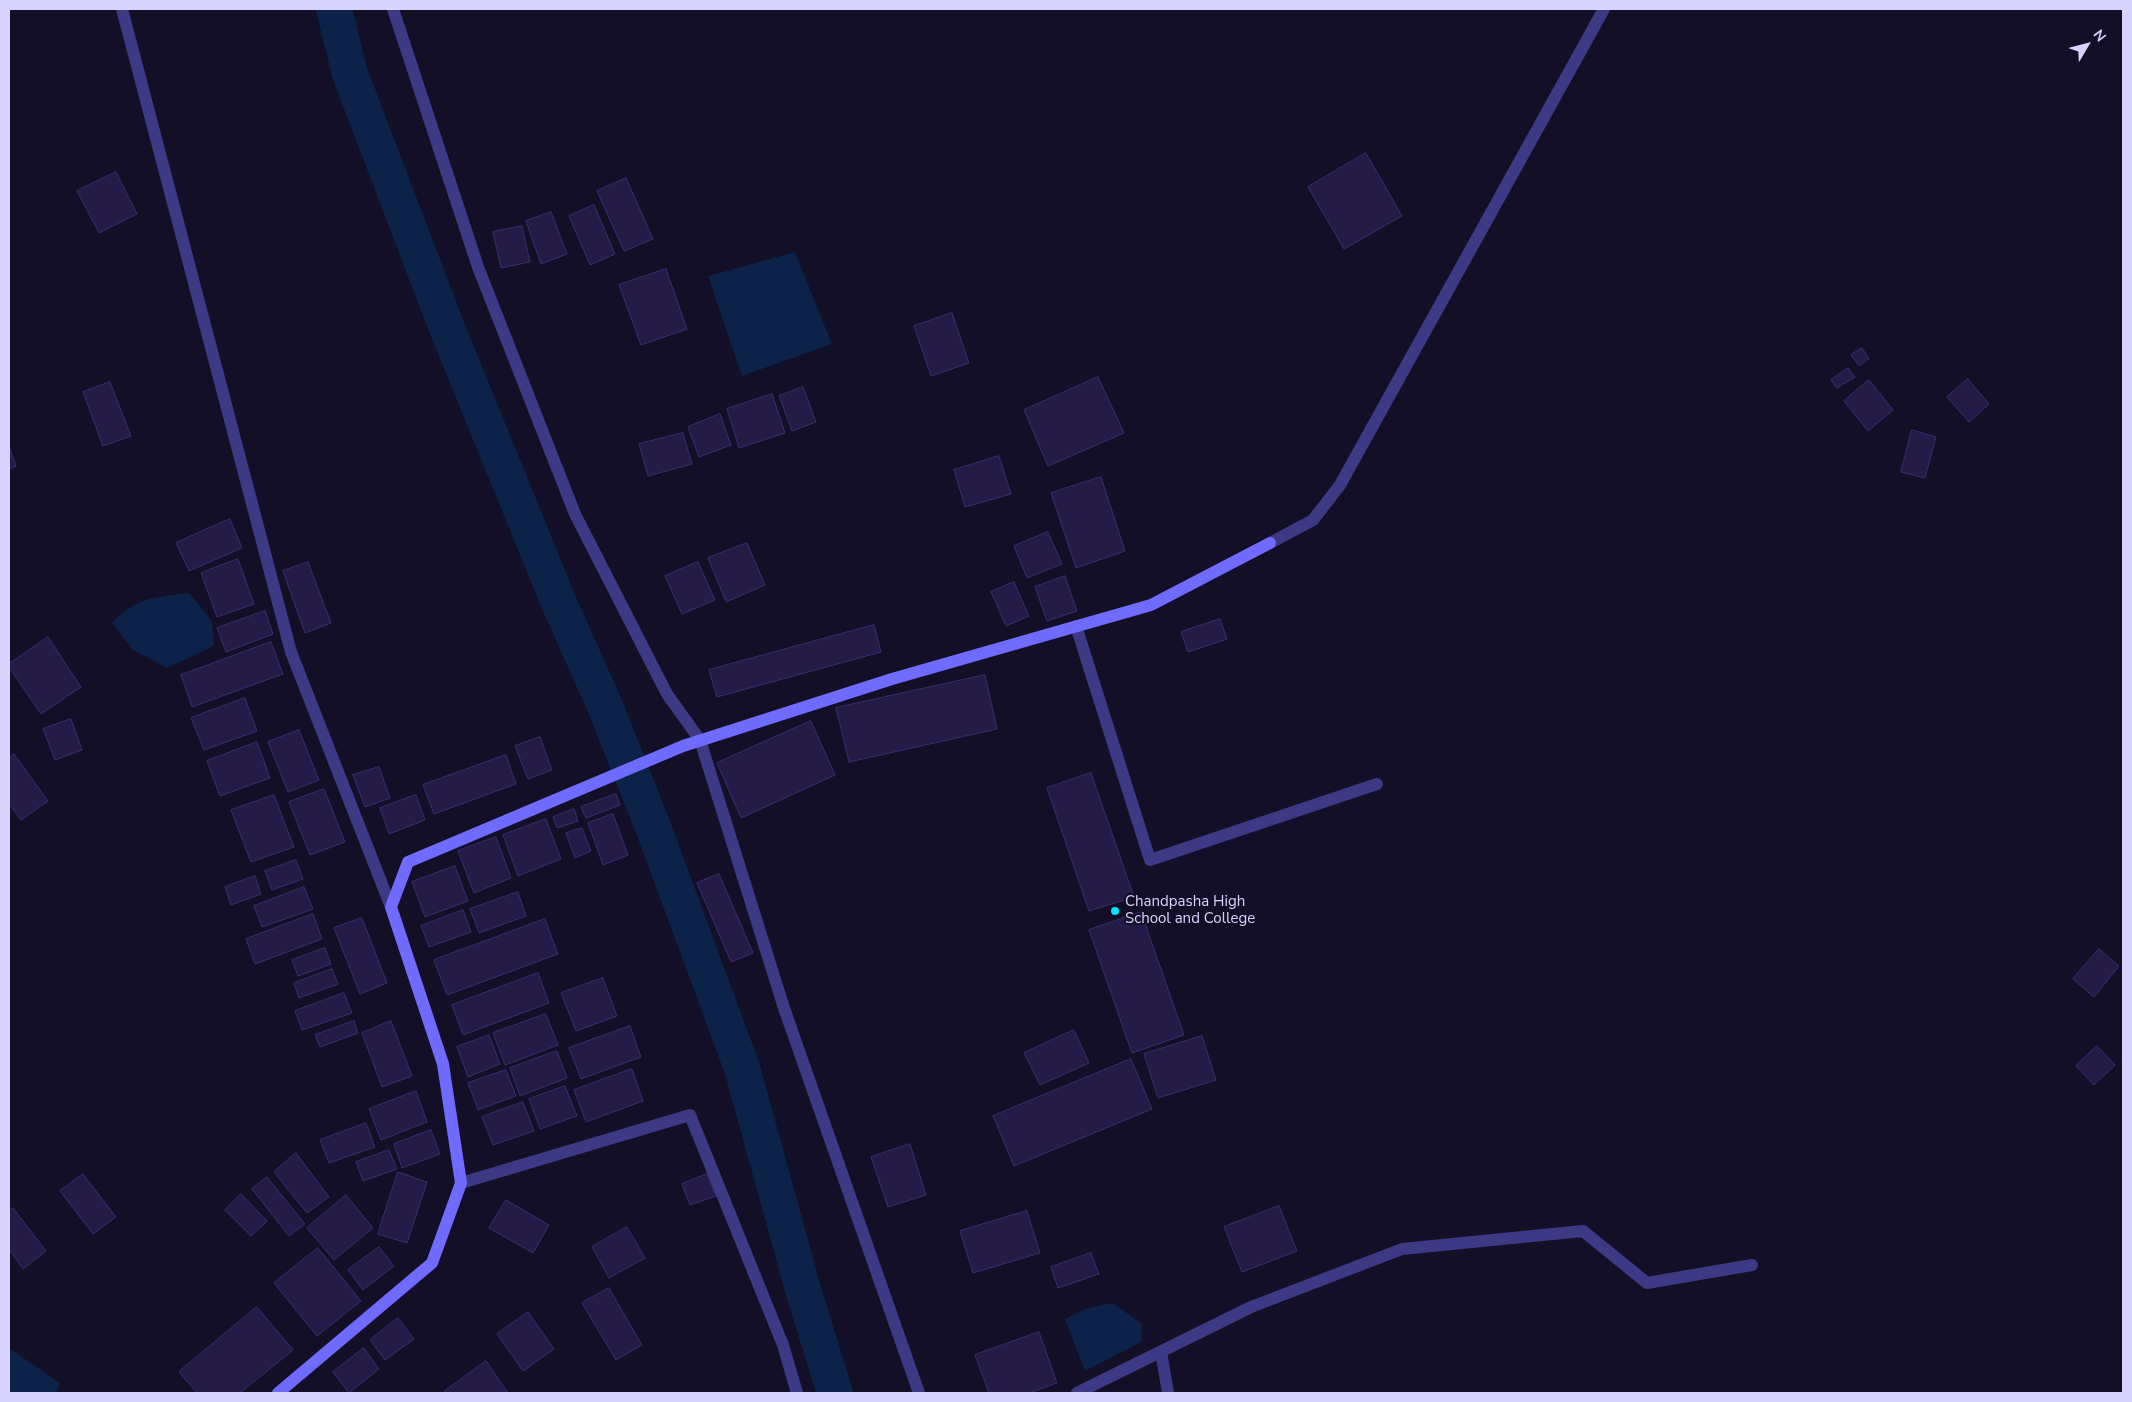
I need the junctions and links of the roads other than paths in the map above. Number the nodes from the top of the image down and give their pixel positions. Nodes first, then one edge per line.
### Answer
1 (122, 9) edge
2 (393, 9) edge
3 (1604, 9) edge
4 (1076, 626) junction
5 (700, 740) junction
6 (1377, 784) dead end
7 (391, 907) junction
8 (461, 1183) junction
9 (1752, 1265) dead end
10 (1161, 1352) junction
11 (278, 1393) edge
12 (797, 1393) edge
13 (919, 1393) edge
14 (1077, 1393) edge
15 (1168, 1393) edge

1 - 7 street
2 - 5 street
3 - 4 street
4 - 5 street
4 - 6 street
5 - 7 street
5 - 13 street
7 - 8 street
8 - 11 street
8 - 12 street
9 - 10 street
10 - 14 street
10 - 15 street

